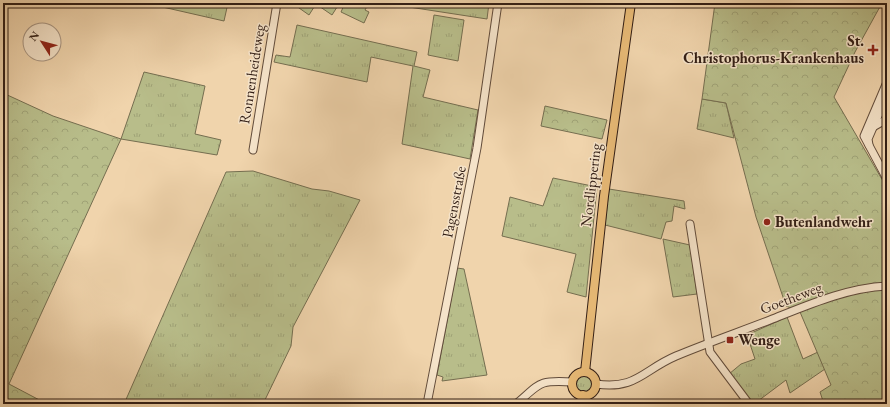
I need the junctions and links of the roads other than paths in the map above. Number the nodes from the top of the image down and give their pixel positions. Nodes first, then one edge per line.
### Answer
1 (277, 3) edge
2 (498, 3) edge
3 (631, 3) edge
4 (887, 83) edge
5 (887, 96) edge
6 (887, 119) edge
7 (873, 127) junction
8 (869, 147) junction
9 (253, 150) dead end
10 (887, 179) edge
11 (690, 224) dead end
12 (887, 286) edge
13 (707, 344) junction
14 (585, 372) junction
15 (572, 382) junction
16 (596, 384) junction
17 (582, 400) edge
18 (427, 404) edge
19 (516, 404) edge
20 (749, 404) edge

1 - 9 street, Ronnenheideweg
2 - 18 street, Pagensstraße
3 - 14 main road, Nordlippering
4 - 8 street
5 - 7 street
6 - 7 street
7 - 8 street
8 - 10 street
11 - 13 street
12 - 13 street, Goetheweg
13 - 16 street, Goetheweg
13 - 20 street
14 - 15 main road
14 - 16 main road
15 - 17 main road
15 - 19 street
16 - 17 main road

